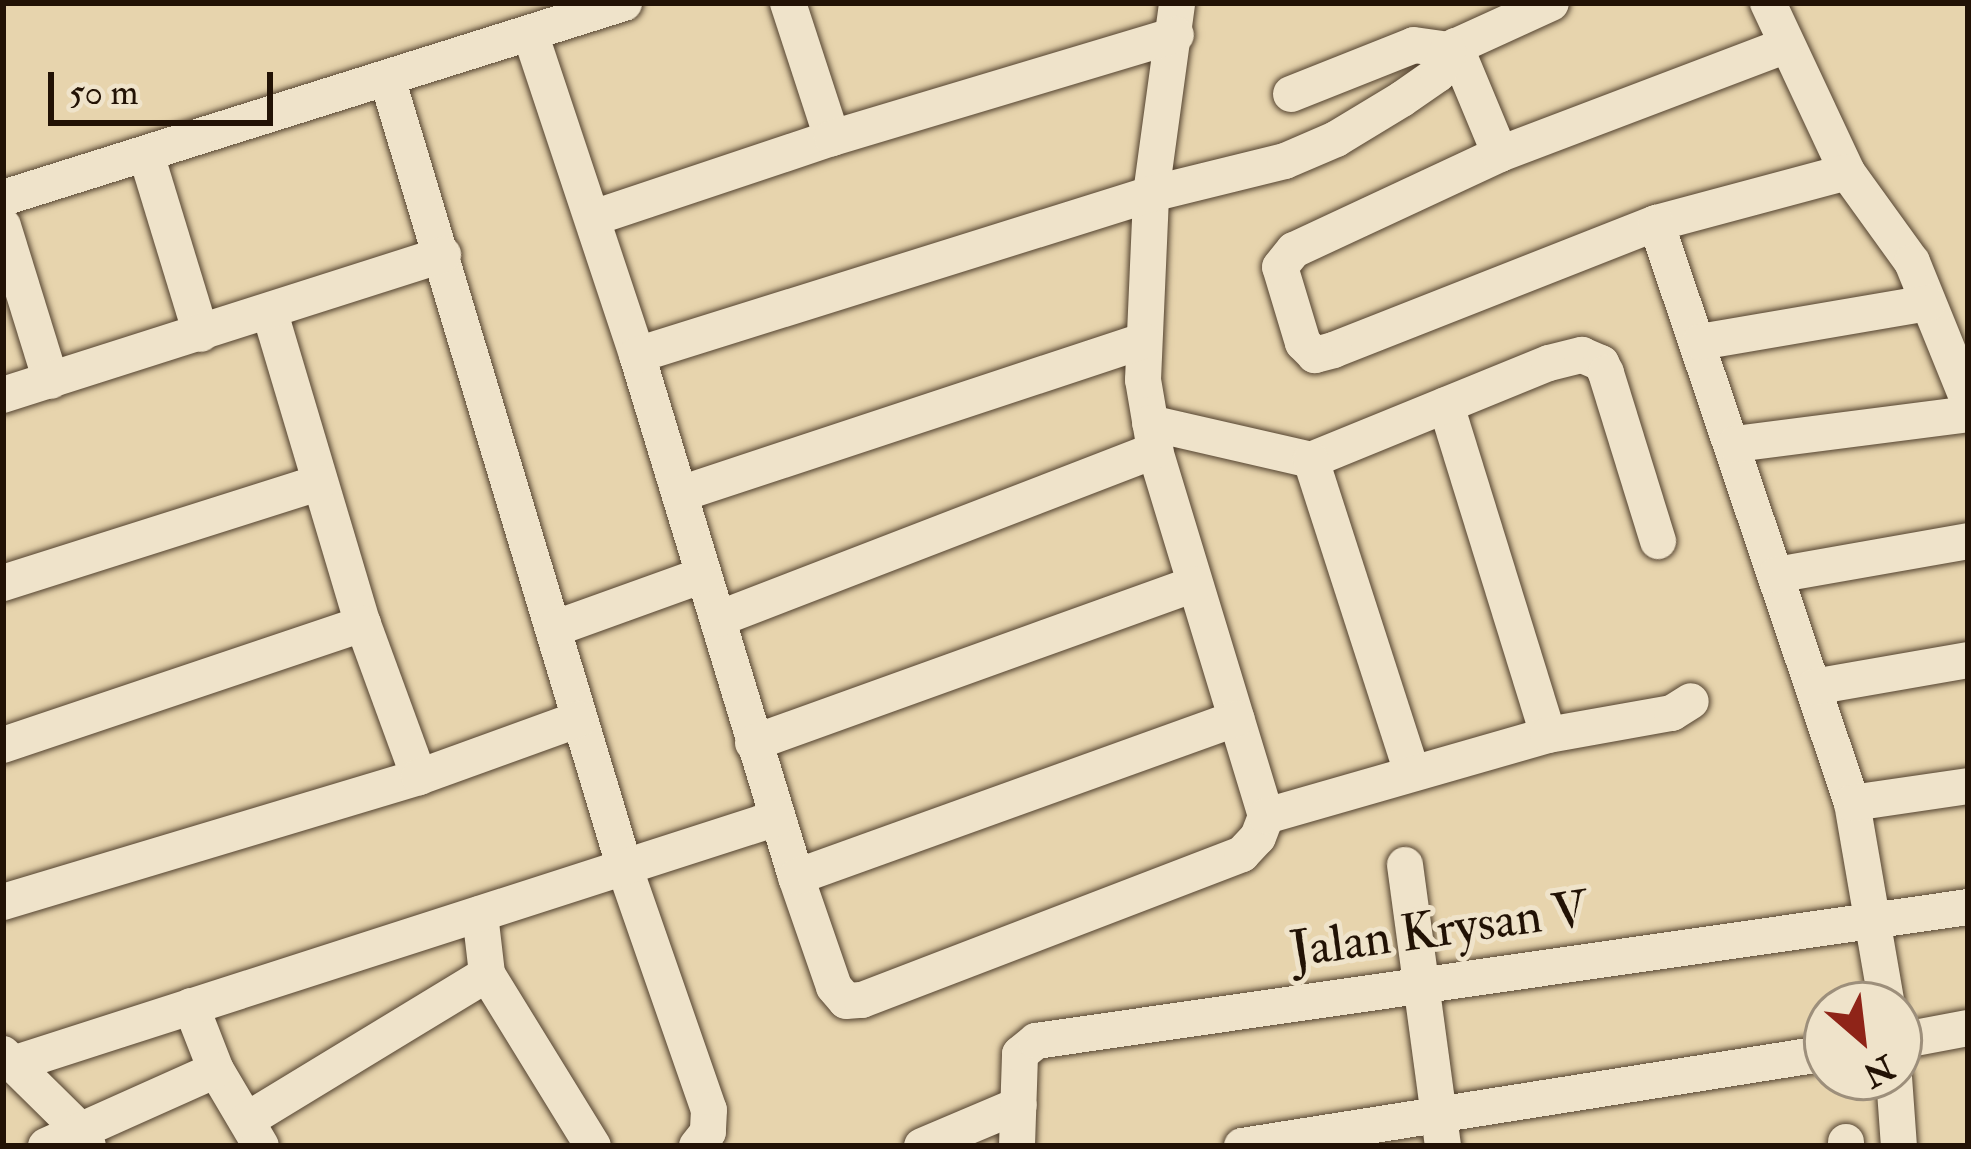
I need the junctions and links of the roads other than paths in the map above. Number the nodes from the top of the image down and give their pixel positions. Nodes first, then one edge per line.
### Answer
1 (624, 3) edge
2 (788, 3) edge
3 (1551, 3) edge
4 (1768, 3) edge
5 (1176, 19) edge
6 (530, 33) junction
7 (1784, 46) junction
8 (1452, 48) junction
9 (387, 78) junction
10 (1291, 94) dead end
11 (832, 138) junction
12 (146, 154) junction
13 (1500, 154) junction
14 (1847, 172) junction
15 (1150, 194) junction
16 (3, 198) edge
17 (592, 218) junction
18 (1656, 223) junction
19 (3, 226) edge
20 (442, 255) junction
21 (1928, 303) junction
22 (270, 313) junction
23 (201, 334) junction
24 (1143, 341) junction
25 (1700, 342) junction
26 (637, 355) junction
27 (51, 381) junction
28 (3, 395) edge
29 (1968, 400) edge
30 (1446, 405) junction
31 (1968, 414) edge
32 (1153, 436) junction
33 (1735, 444) junction
34 (1311, 460) junction
35 (319, 483) junction
36 (680, 494) junction
37 (1658, 541) dead end
38 (1968, 541) edge
39 (703, 575) junction
40 (1776, 575) junction
41 (3, 583) edge
42 (1194, 584) junction
43 (718, 619) junction
44 (363, 624) junction
45 (556, 628) junction
46 (1968, 660) edge
47 (1814, 688) junction
48 (1691, 701) dead end
49 (579, 719) junction
50 (1235, 719) junction
51 (1548, 736) junction
52 (753, 743) junction
53 (3, 745) edge
54 (1412, 772) junction
55 (419, 777) junction
56 (1968, 786) edge
57 (1852, 803) junction
58 (1266, 816) junction
59 (777, 818) junction
60 (1405, 865) dead end
61 (625, 869) junction
62 (796, 878) junction
63 (3, 902) edge
64 (1968, 907) edge
65 (481, 914) junction
66 (1875, 922) junction
67 (487, 974) junction
68 (1884, 981) edge
69 (1425, 982) junction
70 (191, 1006) junction
71 (1968, 1028) edge
72 (1923, 1036) edge
73 (1803, 1058) edge
74 (8, 1059) edge
75 (215, 1070) junction
76 (1896, 1101) edge
77 (1018, 1105) junction
78 (1442, 1130) edge
79 (254, 1133) edge
80 (70, 1140) edge
81 (593, 1146) edge
82 (697, 1146) edge
83 (922, 1146) edge
84 (1017, 1146) edge
85 (1242, 1146) edge
86 (1899, 1146) edge

1 - 6 street
2 - 11 street
3 - 8 street
4 - 7 street
5 - 11 street
5 - 15 street
6 - 9 street
6 - 17 street
7 - 13 street
7 - 14 street
8 - 10 street
8 - 13 street
8 - 15 street
9 - 12 street
9 - 20 street
11 - 17 street
12 - 16 street
12 - 23 street
13 - 18 street
14 - 18 street
14 - 21 street
15 - 24 street
15 - 26 street
17 - 26 street
18 - 25 street
19 - 27 street
20 - 22 street
20 - 45 street
21 - 25 street
21 - 29 street
22 - 23 street
22 - 35 street
23 - 27 street
24 - 32 street
24 - 36 street
25 - 33 street
26 - 36 street
27 - 28 street
30 - 34 street
30 - 37 street
30 - 51 street
31 - 33 street
32 - 34 street
32 - 42 street
32 - 43 street
33 - 40 street
34 - 54 street
35 - 41 street
35 - 44 street
36 - 39 street
38 - 40 street
39 - 43 street
39 - 45 street
40 - 47 street
42 - 50 street
42 - 52 street
43 - 52 street
44 - 53 street
44 - 55 street
45 - 49 street
46 - 47 street
47 - 57 street
48 - 51 street
49 - 55 street
49 - 61 street
50 - 58 street
50 - 62 street
51 - 54 street
52 - 59 street
54 - 58 street
55 - 63 street
56 - 57 street
57 - 66 street
58 - 62 street
59 - 61 street
59 - 62 street
60 - 69 street
61 - 65 street
61 - 82 street
64 - 66 street, Jalan Krysan V
65 - 67 street
65 - 70 street
66 - 68 street
66 - 69 street, Jalan Krysan V
67 - 79 street
67 - 81 street
69 - 77 street, Jalan Krysan V
69 - 78 street
70 - 74 street
70 - 75 street
71 - 72 street
73 - 78 street
74 - 80 street
75 - 79 street
75 - 80 street
76 - 86 street
77 - 83 street
77 - 84 street, Jalan Krysan V
78 - 85 street

